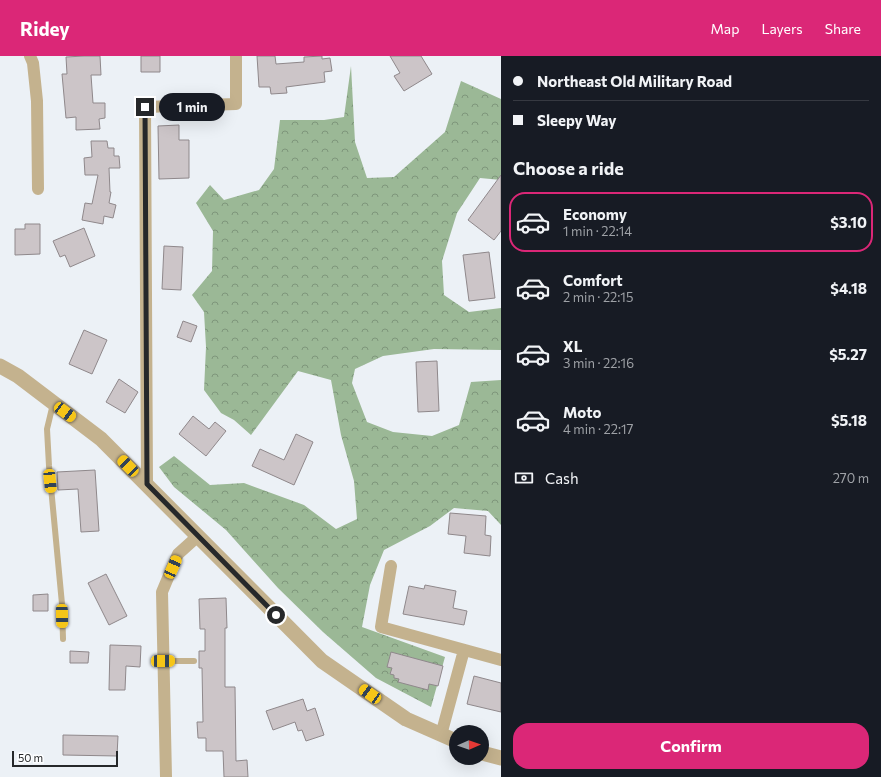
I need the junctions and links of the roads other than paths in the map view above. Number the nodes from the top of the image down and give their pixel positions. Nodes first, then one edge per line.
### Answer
1 (30, 56) edge
2 (236, 56) edge
3 (38, 189) dead end
4 (0, 366) edge
5 (53, 403) junction
6 (147, 484) junction
7 (198, 536) junction
8 (391, 566) dead end
9 (63, 639) dead end
10 (464, 650) junction
11 (501, 660) edge
12 (163, 661) junction
13 (194, 661) dead end
14 (441, 734) junction
15 (449, 738) edge
16 (489, 755) edge
17 (501, 758) edge
18 (166, 777) edge

1 - 3 street
2 - 6 street
4 - 5 street
5 - 6 street
5 - 9 lane
6 - 7 street
7 - 12 street
7 - 14 street
8 - 10 street
10 - 11 street
10 - 14 street
12 - 13 lane
12 - 18 street
14 - 15 street
16 - 17 street

